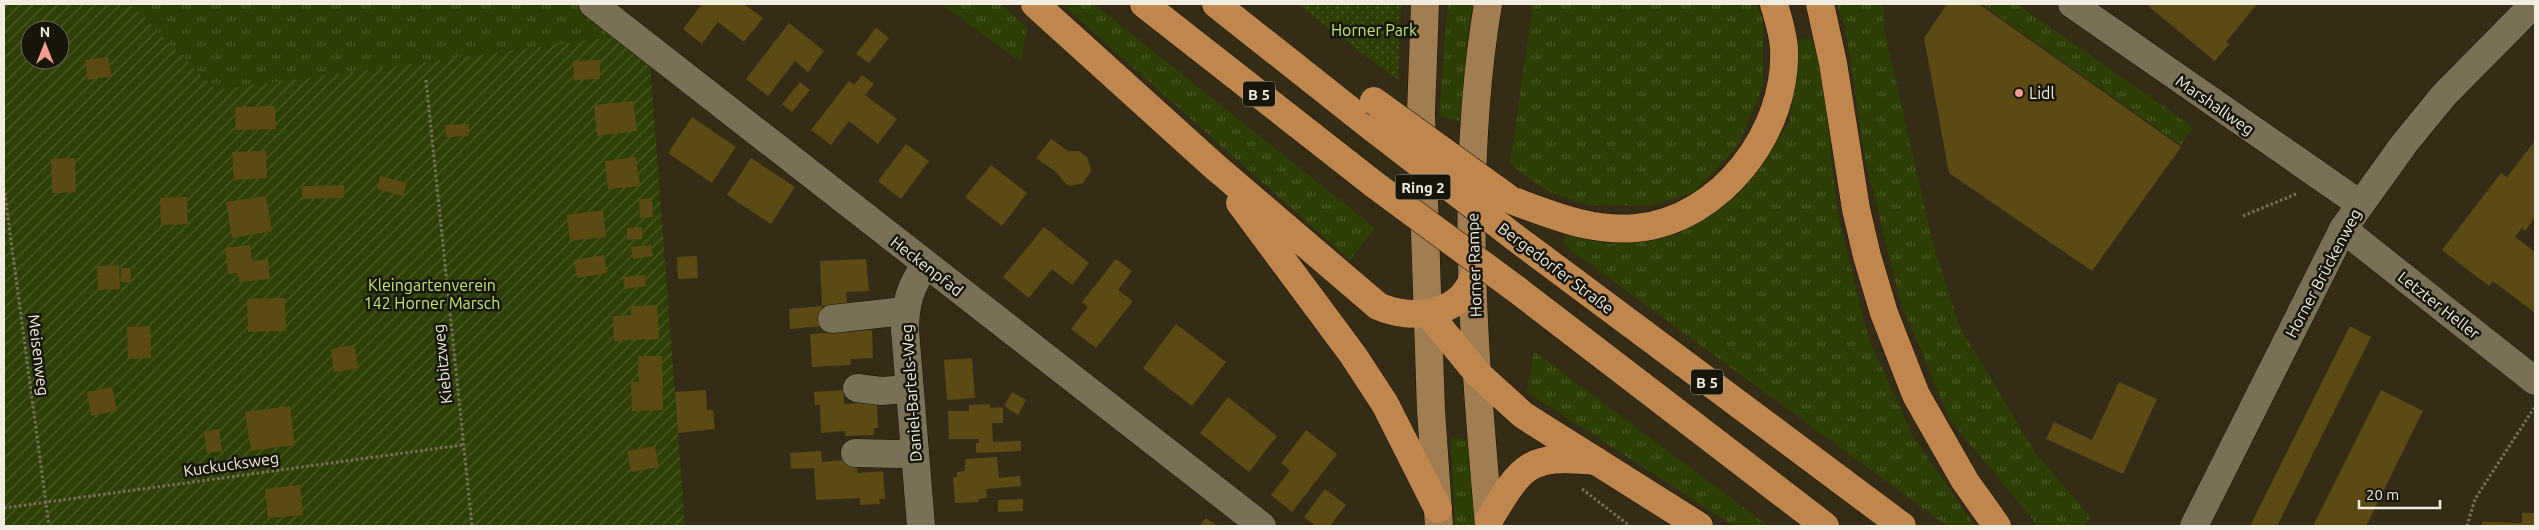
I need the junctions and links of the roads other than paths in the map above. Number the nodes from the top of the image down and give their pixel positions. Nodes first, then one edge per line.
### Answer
1 (593, 4) edge
2 (1035, 4) edge
3 (1144, 4) edge
4 (1216, 4) edge
5 (1425, 4) edge
6 (1488, 4) edge
7 (1774, 4) edge
8 (1820, 4) edge
9 (2072, 4) edge
10 (2534, 4) edge
11 (2103, 12) edge
12 (1292, 62) junction
13 (1213, 165) junction
14 (2360, 204) junction
15 (2343, 229) junction
16 (926, 265) junction
17 (1473, 278) junction
18 (905, 311) junction
19 (1428, 313) junction
20 (832, 319) dead end
21 (1478, 374) junction
22 (2535, 381) edge
23 (857, 388) dead end
24 (909, 389) junction
25 (915, 452) junction
26 (855, 453) dead end
27 (1596, 461) junction
28 (1439, 517) edge
29 (1489, 523) edge
30 (921, 526) edge
31 (1262, 526) edge
32 (1699, 526) edge
33 (1825, 526) edge
34 (1902, 526) edge
35 (1997, 526) edge
36 (2194, 526) edge

1 - 16 street, Heckenpfad
2 - 13 highway
3 - 33 highway, B 5, bridge
4 - 12 highway, Bergedorfer Straße / B 5
5 - 19 main road, Ring 2
6 - 17 main road, Horner Rampe / Ring 2
7 - 12 highway, bridge
8 - 35 highway
9 - 11 street, Marshallweg
10 - 14 street, Horner Brückenweg
11 - 14 street, Marshallweg
12 - 34 highway, Bergedorfer Straße / B 5, bridge
13 - 19 highway
13 - 28 highway
14 - 15 street, Horner Brückenweg
15 - 22 street, Letzter Heller
15 - 36 street, Horner Brückenweg
16 - 18 street, Daniel-Bartels-Weg
16 - 31 street, Heckenpfad
17 - 19 highway
17 - 21 main road, Horner Rampe / Ring 2
18 - 20 street
18 - 24 street, Daniel-Bartels-Weg
19 - 21 highway
19 - 28 main road, Ring 2
21 - 27 highway
21 - 29 main road, Horner Rampe / Ring 2
23 - 24 street
24 - 25 street, Daniel-Bartels-Weg
25 - 26 street
25 - 30 street, Daniel-Bartels-Weg
27 - 29 highway
27 - 32 highway

